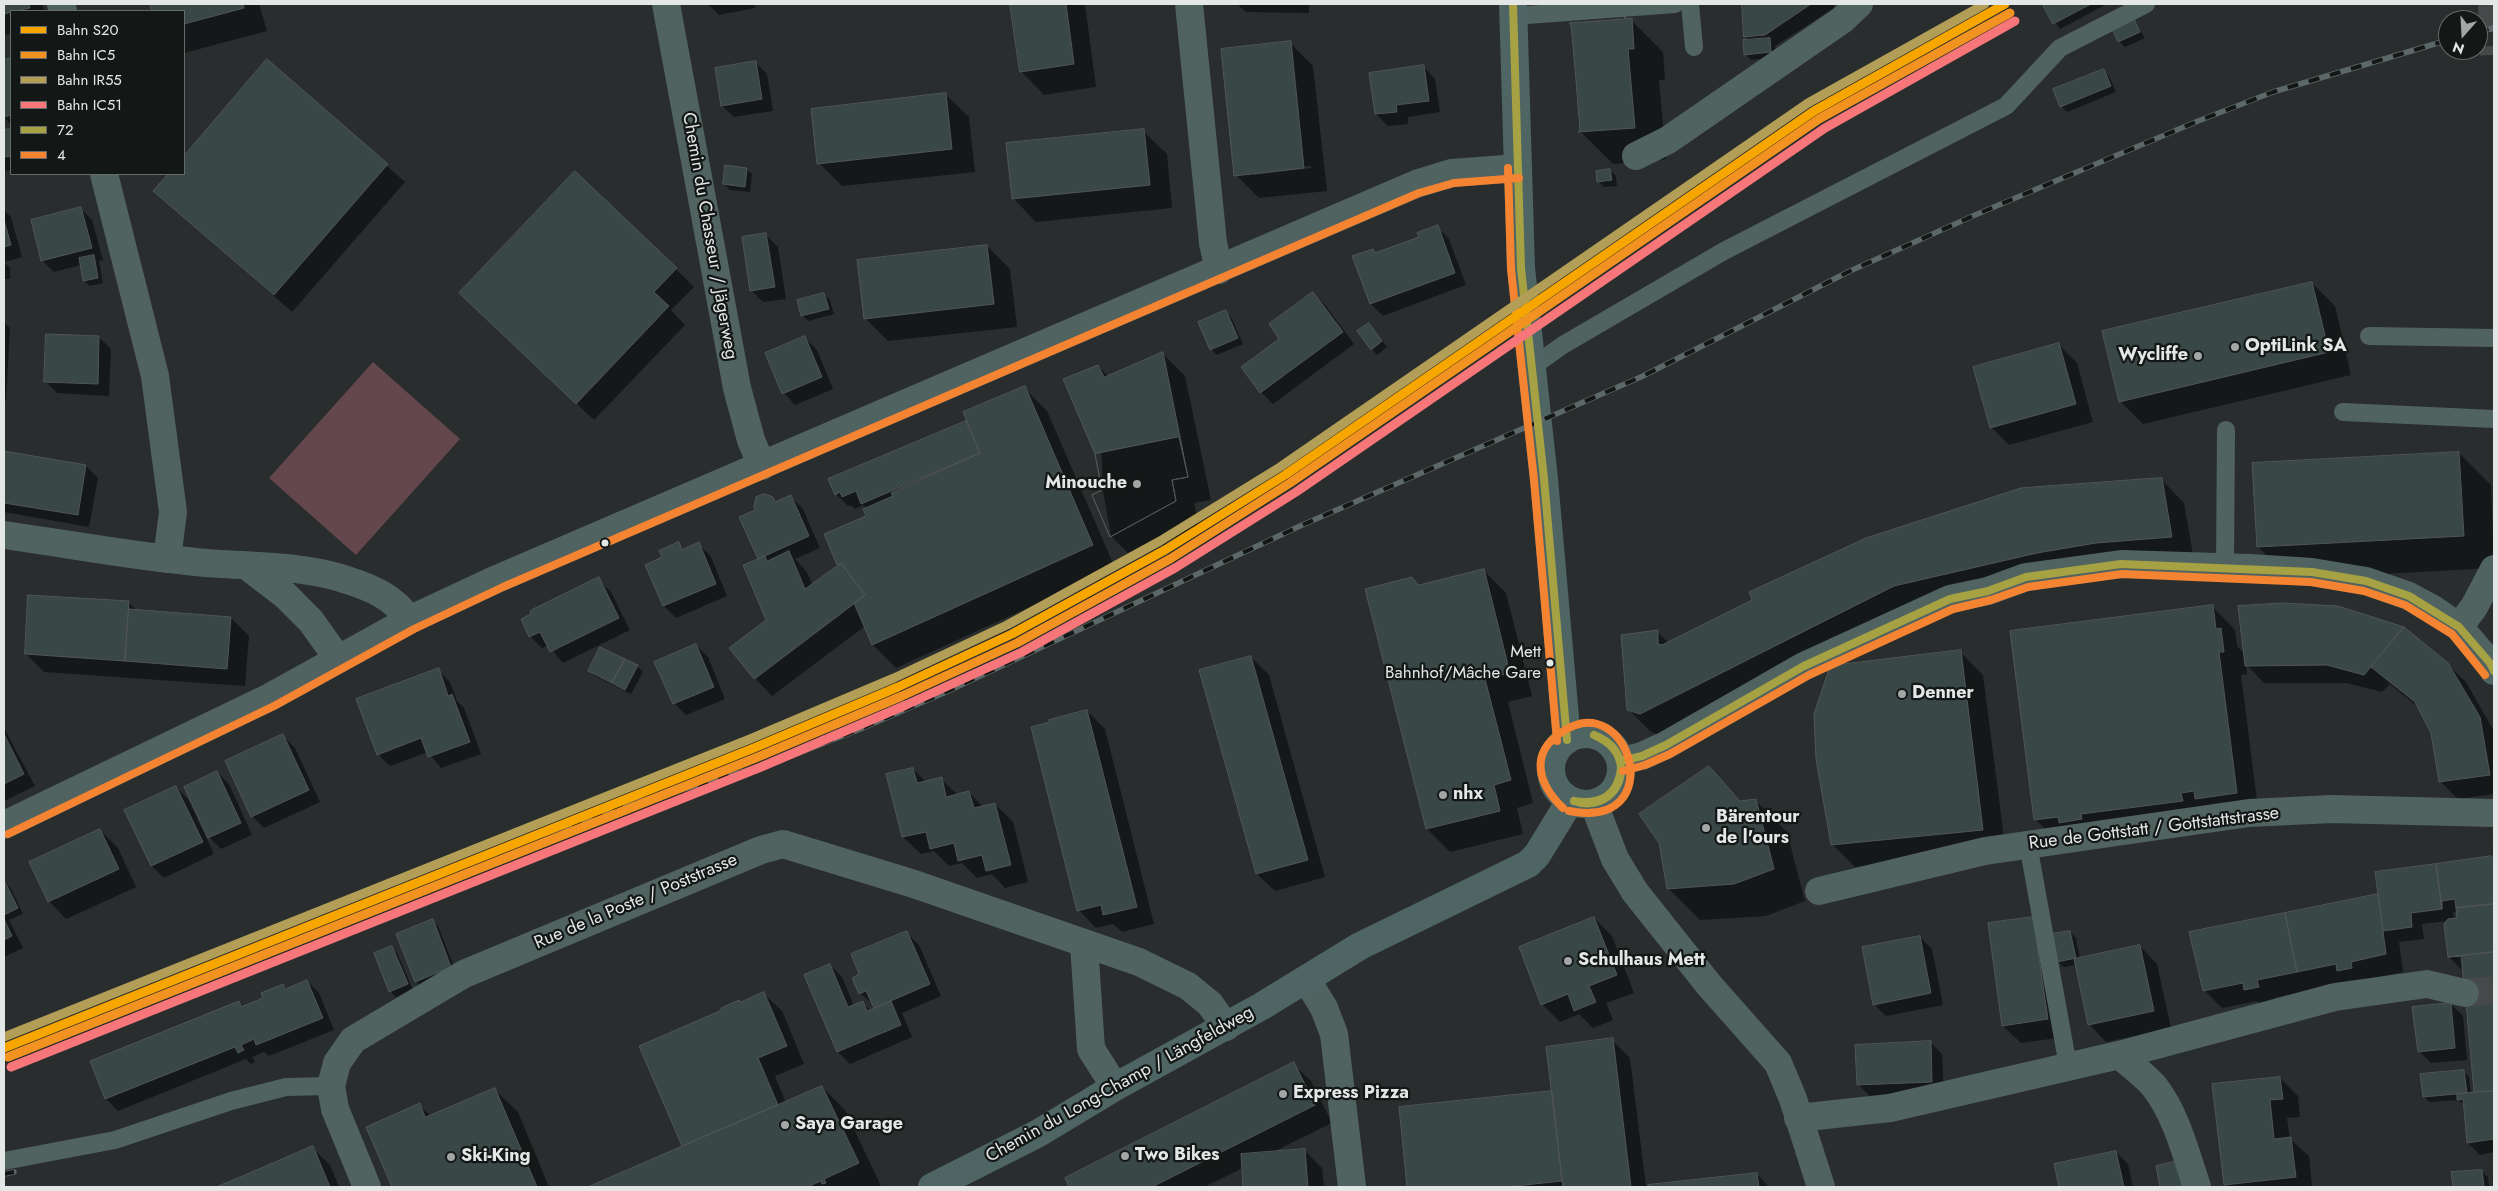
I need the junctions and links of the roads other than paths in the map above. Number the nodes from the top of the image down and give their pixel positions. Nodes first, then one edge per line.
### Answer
1 (666, 4) edge
2 (1189, 4) edge
3 (1675, 4) edge
4 (1690, 4) edge
5 (1859, 4) edge
6 (2146, 4) edge
7 (1514, 10) edge
8 (1694, 47) dead end
9 (1636, 156) dead end
10 (1518, 168) junction
11 (104, 175) edge
12 (1219, 270) junction
13 (2369, 336) dead end
14 (2494, 338) edge
15 (1532, 367) junction
16 (2343, 412) dead end
17 (2494, 419) edge
18 (2226, 430) dead end
19 (762, 466) junction
20 (4, 535) edge
21 (167, 559) junction
22 (246, 566) junction
23 (2225, 566) junction
24 (2494, 569) edge
25 (409, 620) junction
26 (2459, 627) junction
27 (338, 659) junction
28 (2494, 671) edge
29 (1567, 740) junction
30 (1621, 761) junction
31 (1582, 802) junction
32 (2494, 813) edge
33 (4, 825) edge
34 (2028, 844) junction
35 (1819, 891) dead end
36 (1084, 944) junction
37 (1307, 980) junction
38 (2465, 993) tunnel mouth
39 (1226, 1027) junction
40 (2119, 1055) junction
41 (2068, 1066) junction
42 (331, 1086) junction
43 (1115, 1087) junction
44 (1798, 1118) junction
45 (4, 1161) edge
46 (367, 1187) edge
47 (932, 1187) edge
48 (1352, 1187) edge
49 (1821, 1187) edge
50 (2197, 1187) edge

1 - 19 street, Chemin du Chasseur / Jägerweg
2 - 12 street
3 - 7 lane
4 - 8 lane
5 - 9 street
6 - 15 lane
7 - 10 main road
10 - 12 street
10 - 15 main road
11 - 21 street
12 - 19 street
13 - 14 lane
15 - 29 main road
16 - 17 lane
18 - 23 lane
19 - 25 street
20 - 21 street
21 - 22 street
22 - 25 street
22 - 27 street
23 - 26 street
23 - 30 street
24 - 26 street
25 - 27 street
26 - 28 street
27 - 33 street
29 - 30 main road
29 - 31 main road
30 - 31 main road
31 - 37 main road
31 - 44 street
32 - 34 street, Rue de Gottstatt / Gottstattstrasse
34 - 35 street, Rue de Gottstatt / Gottstattstrasse
34 - 41 lane
36 - 39 street, Rue de la Poste / Poststrasse
36 - 42 street, Rue de la Poste / Poststrasse
36 - 43 street
37 - 39 main road, Chemin du Long-Champ / Längfeldweg
37 - 48 street
38 - 40 street
39 - 43 main road, Chemin du Long-Champ / Längfeldweg
40 - 41 street
40 - 50 street
41 - 44 street
42 - 45 lane
42 - 46 street, Rue de la Poste / Poststrasse
43 - 47 main road, Chemin du Long-Champ / Längfeldweg
44 - 49 street

